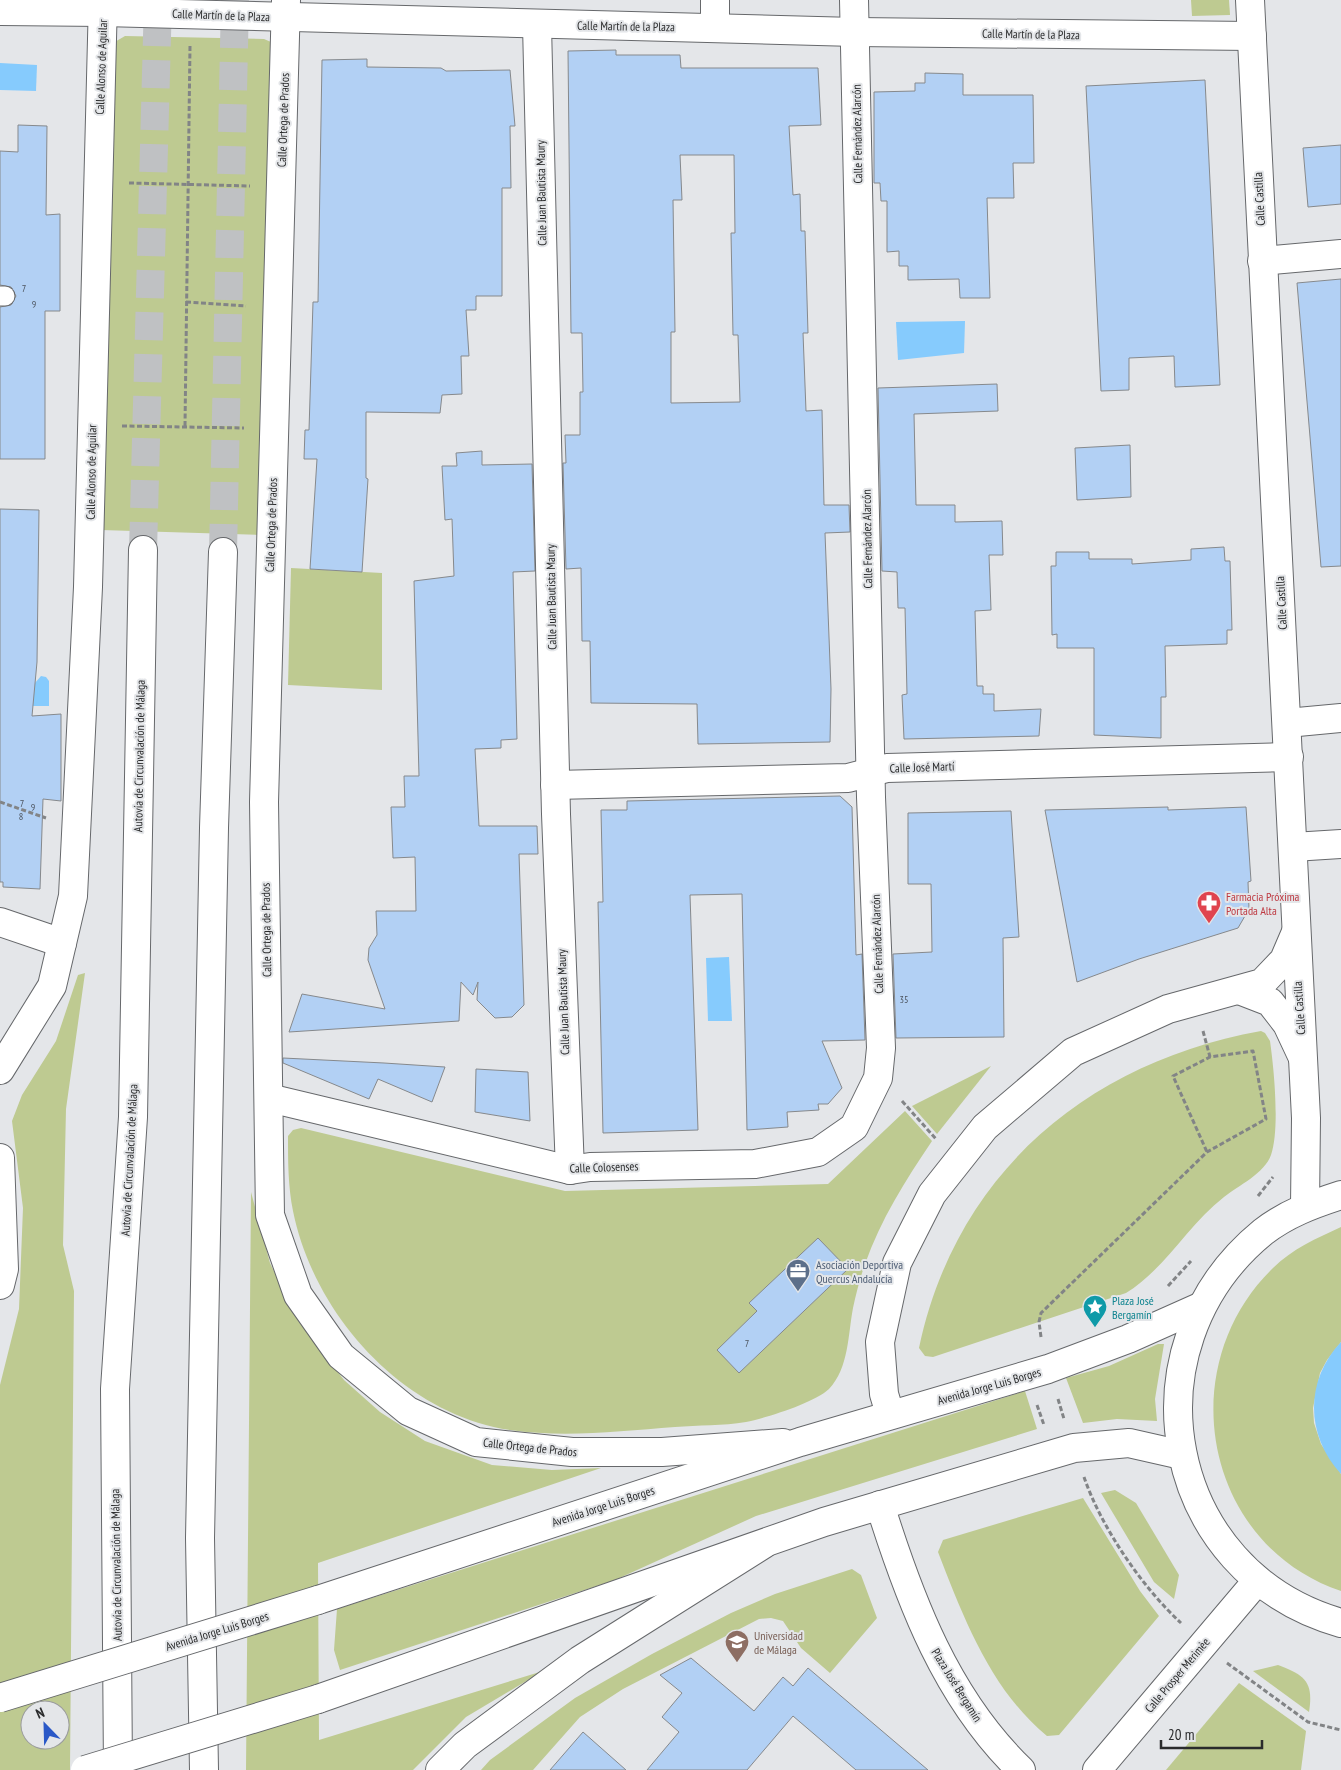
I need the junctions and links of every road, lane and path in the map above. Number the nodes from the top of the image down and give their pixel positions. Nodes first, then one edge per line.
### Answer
1 (714, 0) edge
2 (854, 0) edge
3 (1250, 0) edge
4 (103, 6) edge
5 (286, 8) edge
6 (0, 11) edge
7 (537, 25) junction
8 (715, 27) junction
9 (855, 32) junction
10 (1252, 36) junction
11 (190, 47) dead end
12 (98, 181) junction
13 (188, 184) junction
14 (259, 187) dead end
15 (1341, 254) edge
16 (1262, 261) junction
17 (186, 302) junction
18 (254, 306) dead end
19 (92, 425) junction
20 (185, 426) junction
21 (252, 428) dead end
22 (143, 550) tunnel mouth
23 (223, 552) tunnel mouth
24 (1341, 718) edge
25 (1287, 723) junction
26 (1289, 757) junction
27 (871, 771) junction
28 (555, 785) junction
29 (0, 802) edge
30 (76, 830) junction
31 (1341, 844) edge
32 (1292, 847) junction
33 (0, 922) edge
34 (1296, 932) junction
35 (62, 943) junction
36 (1239, 990) junction
37 (1206, 1042) dead end
38 (1302, 1056) junction
39 (1210, 1058) junction
40 (0, 1070) edge
41 (878, 1078) joint
42 (269, 1098) junction
43 (904, 1102) dead end
44 (934, 1137) dead end
45 (1207, 1152) junction
46 (0, 1158) edge
47 (570, 1170) junction
48 (1276, 1173) dead end
49 (1341, 1195) edge
50 (1255, 1200) dead end
51 (1305, 1206) junction
52 (1194, 1258) dead end
53 (0, 1285) edge
54 (1166, 1288) dead end
55 (1202, 1306) junction
56 (1048, 1369) junction
57 (890, 1414) junction
58 (800, 1442) junction
59 (1074, 1448) junction
60 (1182, 1454) junction
61 (880, 1505) junction
62 (764, 1544) junction
63 (1257, 1581) junction
64 (1341, 1623) edge
65 (1204, 1644) junction
66 (0, 1698) edge
67 (1341, 1730) edge
68 (85, 1770) edge
69 (118, 1770) edge
70 (204, 1770) edge
71 (440, 1770) edge
72 (1021, 1770) edge
73 (1097, 1770) edge

1 - 8 main road
2 - 9 main road, Calle Fernández Alarcón
3 - 10 main road, Calle Castilla
4 - 5 main road, Calle Martín de la Plaza
4 - 6 main road, Calle Martín de la Plaza
4 - 12 main road, Calle Alonso de Aguilar
5 - 7 main road, Calle Martín de la Plaza
5 - 42 main road, Calle Ortega de Prados
7 - 8 main road, Calle Martín de la Plaza
7 - 28 main road, Calle Juan Bautista Maury
8 - 9 main road, Calle Martín de la Plaza
9 - 10 main road, Calle Martín de la Plaza
9 - 27 main road, Calle Fernández Alarcón
10 - 16 main road, Calle Castilla
11 - 13 path
12 - 13 path
12 - 19 main road, Calle Alonso de Aguilar
13 - 14 path
13 - 17 path
15 - 16 main road
16 - 25 main road, Calle Castilla
17 - 18 path
17 - 20 path
19 - 20 path
19 - 30 main road, Calle Alonso de Aguilar
20 - 21 path
22 - 69 main road, Autovía de Circunvalación de Málaga
23 - 70 main road
24 - 25 main road
25 - 26 main road, Calle Castilla
26 - 27 main road, Calle José Martí
26 - 32 main road, Calle Castilla
27 - 28 main road, Calle José Martí
27 - 41 main road, Calle Fernández Alarcón
28 - 47 main road, Calle Juan Bautista Maury
29 - 30 path
30 - 35 main road, Calle Alonso de Aguilar
31 - 32 main road
32 - 34 main road, Calle Castilla
33 - 35 main road
34 - 36 main road
34 - 38 main road, Calle Castilla
35 - 40 main road, Calle Alonso de Aguilar
36 - 38 main road
36 - 57 main road
37 - 39 path
38 - 51 main road, Calle Castilla
39 - 45 path
39 - 45 path
41 - 47 main road, Calle Colosenses
42 - 47 main road, Calle Colosenses
42 - 58 main road, Calle Ortega de Prados
43 - 44 path
45 - 56 path
46 - 53 main road
48 - 50 path
49 - 51 main road
51 - 55 main road
52 - 54 path
55 - 56 main road, Avenida Jorge Luis Borges
55 - 60 main road
56 - 57 main road, Avenida Jorge Luis Borges
56 - 59 path
57 - 58 main road, Avenida Jorge Luis Borges
58 - 66 main road, Avenida Jorge Luis Borges, bridge
59 - 60 main road
59 - 61 main road
59 - 65 path
60 - 63 main road
61 - 62 main road
61 - 72 main road, Plaza José Bergamín
62 - 68 main road, bridge
62 - 71 main road
63 - 64 main road
63 - 65 main road, Calle Prosper Merimèe
65 - 67 path
65 - 73 main road, Calle Prosper Merimèe

